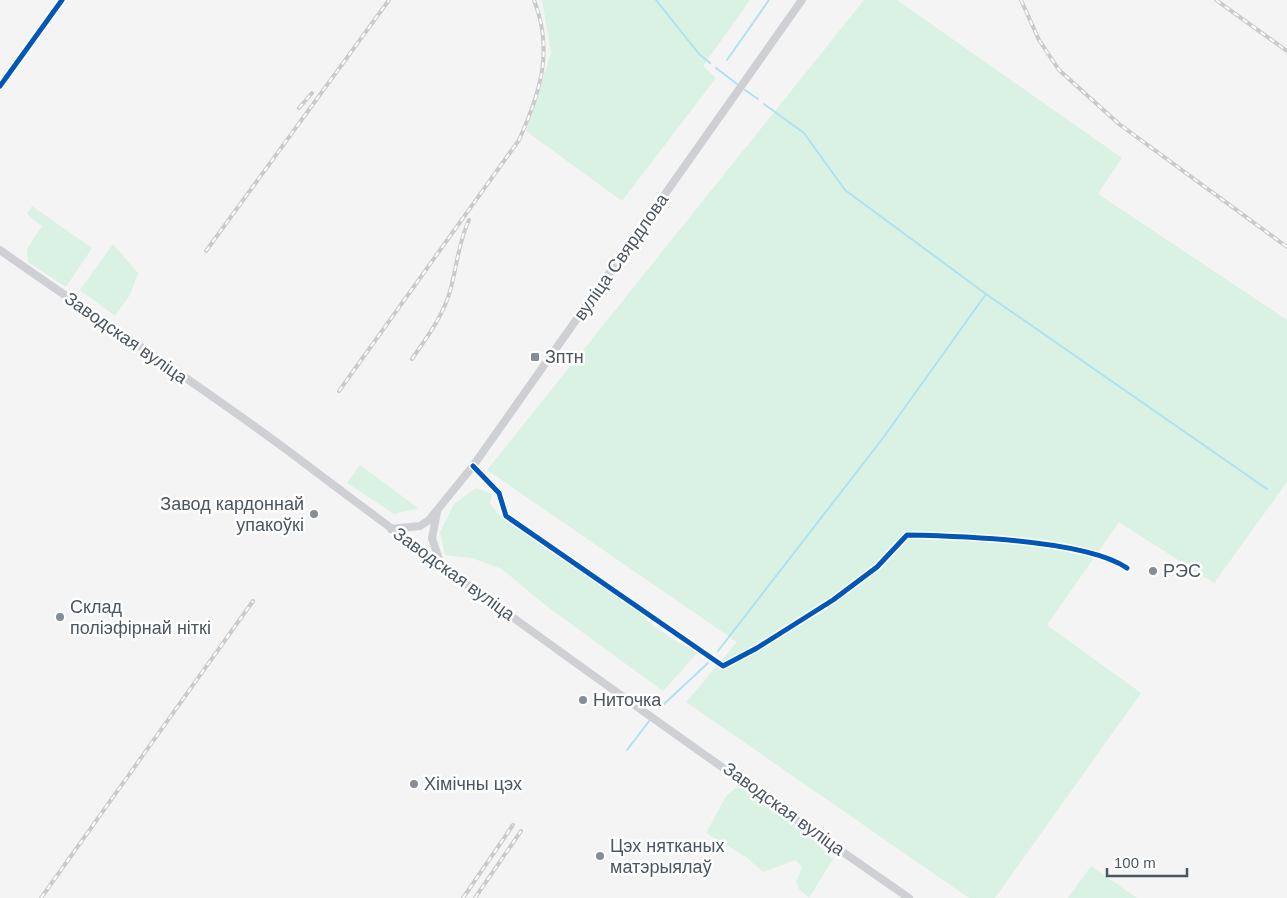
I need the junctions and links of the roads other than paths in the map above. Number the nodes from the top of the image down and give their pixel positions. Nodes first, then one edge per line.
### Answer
1 (62, 0) edge
2 (802, 0) edge
3 (0, 86) edge
4 (0, 250) edge
5 (473, 466) junction
6 (437, 512) junction
7 (390, 528) junction
8 (441, 566) junction
9 (1127, 568) dead end
10 (909, 898) edge

1 - 3 street
2 - 5 main road, вуліца Свярдлова
4 - 7 main road, Заводская вуліца
5 - 6 main road, вуліца Свярдлова
5 - 9 street
6 - 7 main road
6 - 8 main road
7 - 8 main road, Заводская вуліца
8 - 10 main road, Заводская вуліца

